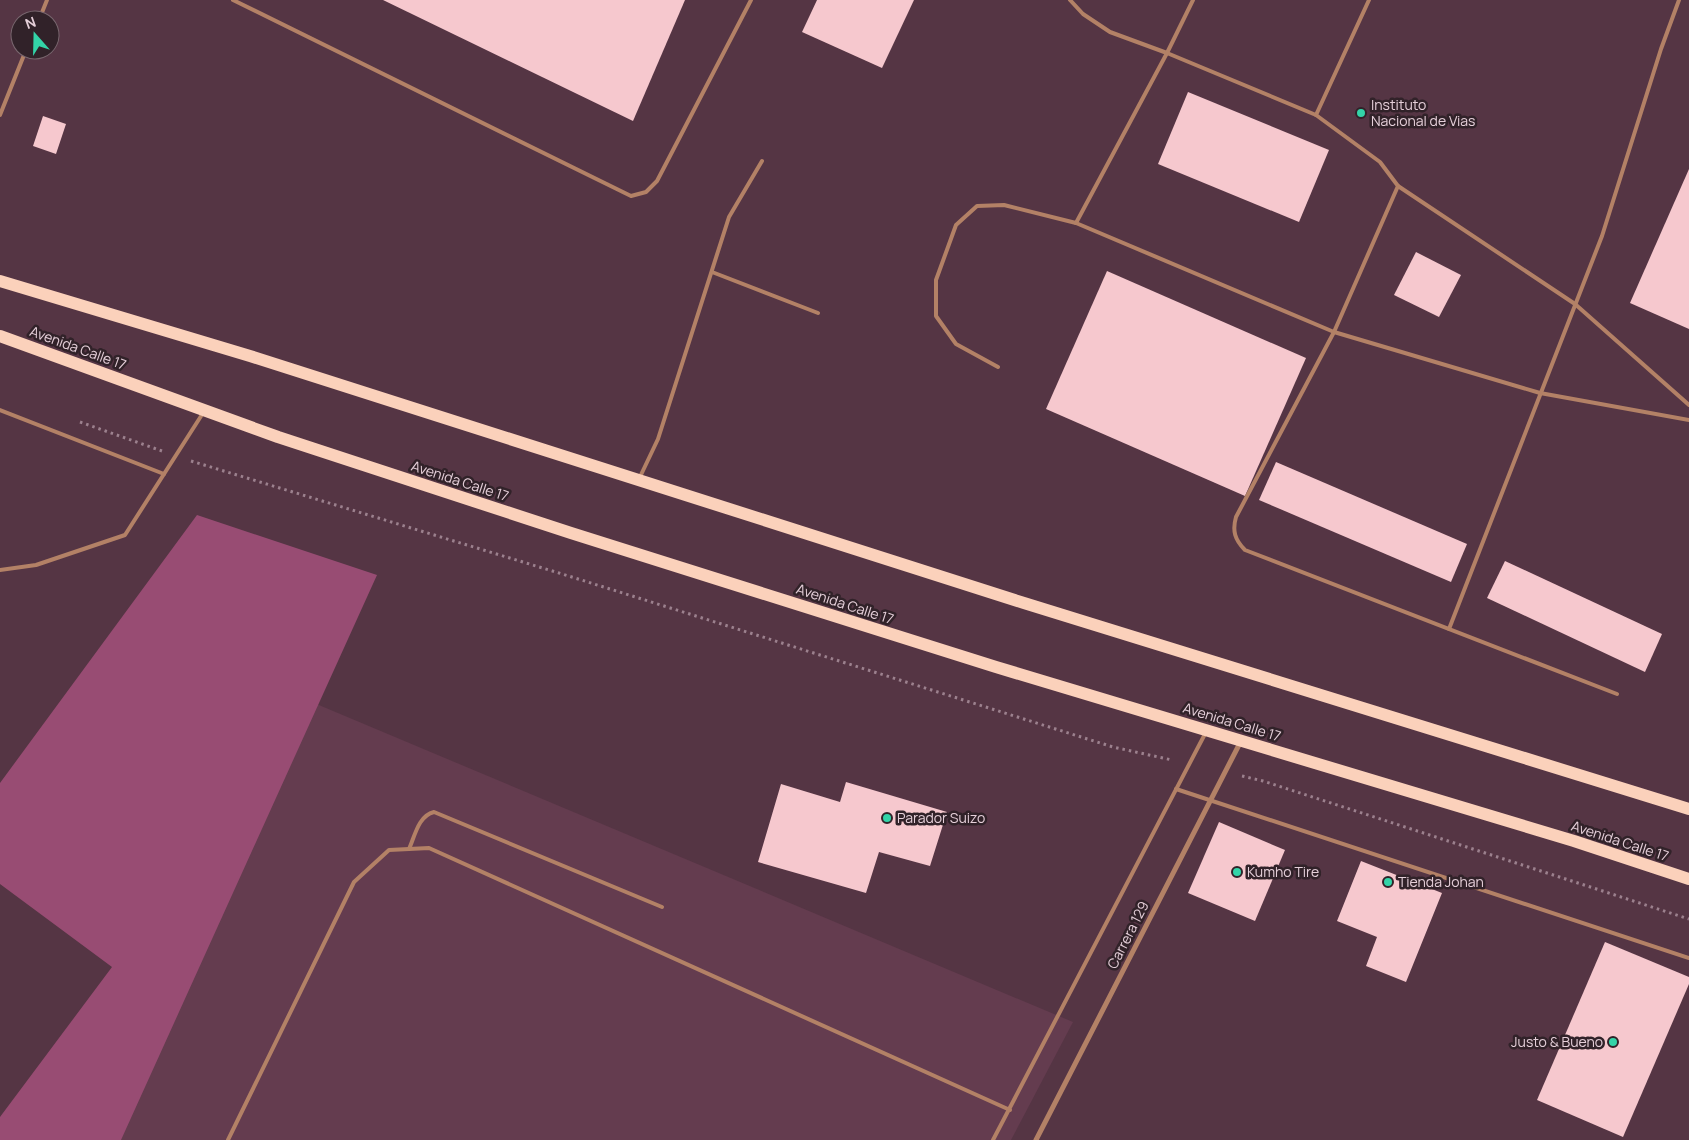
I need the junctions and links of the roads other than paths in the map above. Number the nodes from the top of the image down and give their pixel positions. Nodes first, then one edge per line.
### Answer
1 (232, 0) edge
2 (751, 0) edge
3 (1070, 0) edge
4 (1193, 0) edge
5 (1369, 0) edge
6 (1679, 0) edge
7 (1167, 53) junction
8 (22, 60) edge
9 (0, 115) edge
10 (1316, 115) junction
11 (762, 161) dead end
12 (1398, 186) junction
13 (1076, 223) junction
14 (712, 272) junction
15 (0, 280) edge
16 (1575, 304) junction
17 (818, 313) dead end
18 (1334, 332) junction
19 (0, 336) edge
20 (998, 367) dead end
21 (1540, 393) junction
22 (1689, 405) edge
23 (0, 410) edge
24 (204, 411) junction
25 (1689, 420) edge
26 (164, 474) junction
27 (639, 479) junction
28 (0, 570) edge
29 (1449, 629) junction
30 (1617, 694) dead end
31 (1207, 730) junction
32 (1241, 740) junction
33 (1176, 790) junction
34 (1209, 800) junction
35 (1689, 809) edge
36 (409, 849) junction
37 (1689, 879) edge
38 (662, 908) dead end
39 (1689, 958) edge
40 (1010, 1110) junction
41 (228, 1140) edge
42 (993, 1140) edge
43 (1036, 1140) edge

1 - 2 lane
3 - 7 lane
4 - 7 lane
5 - 10 lane
6 - 16 lane
7 - 10 lane
7 - 13 lane
8 - 9 lane
10 - 12 lane
11 - 14 lane
12 - 16 lane
12 - 18 lane
13 - 18 lane
13 - 20 lane
14 - 17 lane
14 - 27 lane
15 - 27 main road
16 - 21 lane
16 - 22 lane
18 - 21 lane
18 - 29 lane
19 - 24 main road, Avenida Calle 17
21 - 25 lane
21 - 29 lane
23 - 26 lane
24 - 26 lane
24 - 31 main road, Avenida Calle 17
26 - 28 lane
27 - 35 main road
29 - 30 lane
31 - 32 main road, Avenida Calle 17
31 - 33 lane
32 - 34 street, Carrera 129
32 - 37 main road, Avenida Calle 17
33 - 34 lane
33 - 40 lane
34 - 39 lane
34 - 43 street, Carrera 129
36 - 38 lane
36 - 40 lane
36 - 41 lane
40 - 42 lane

